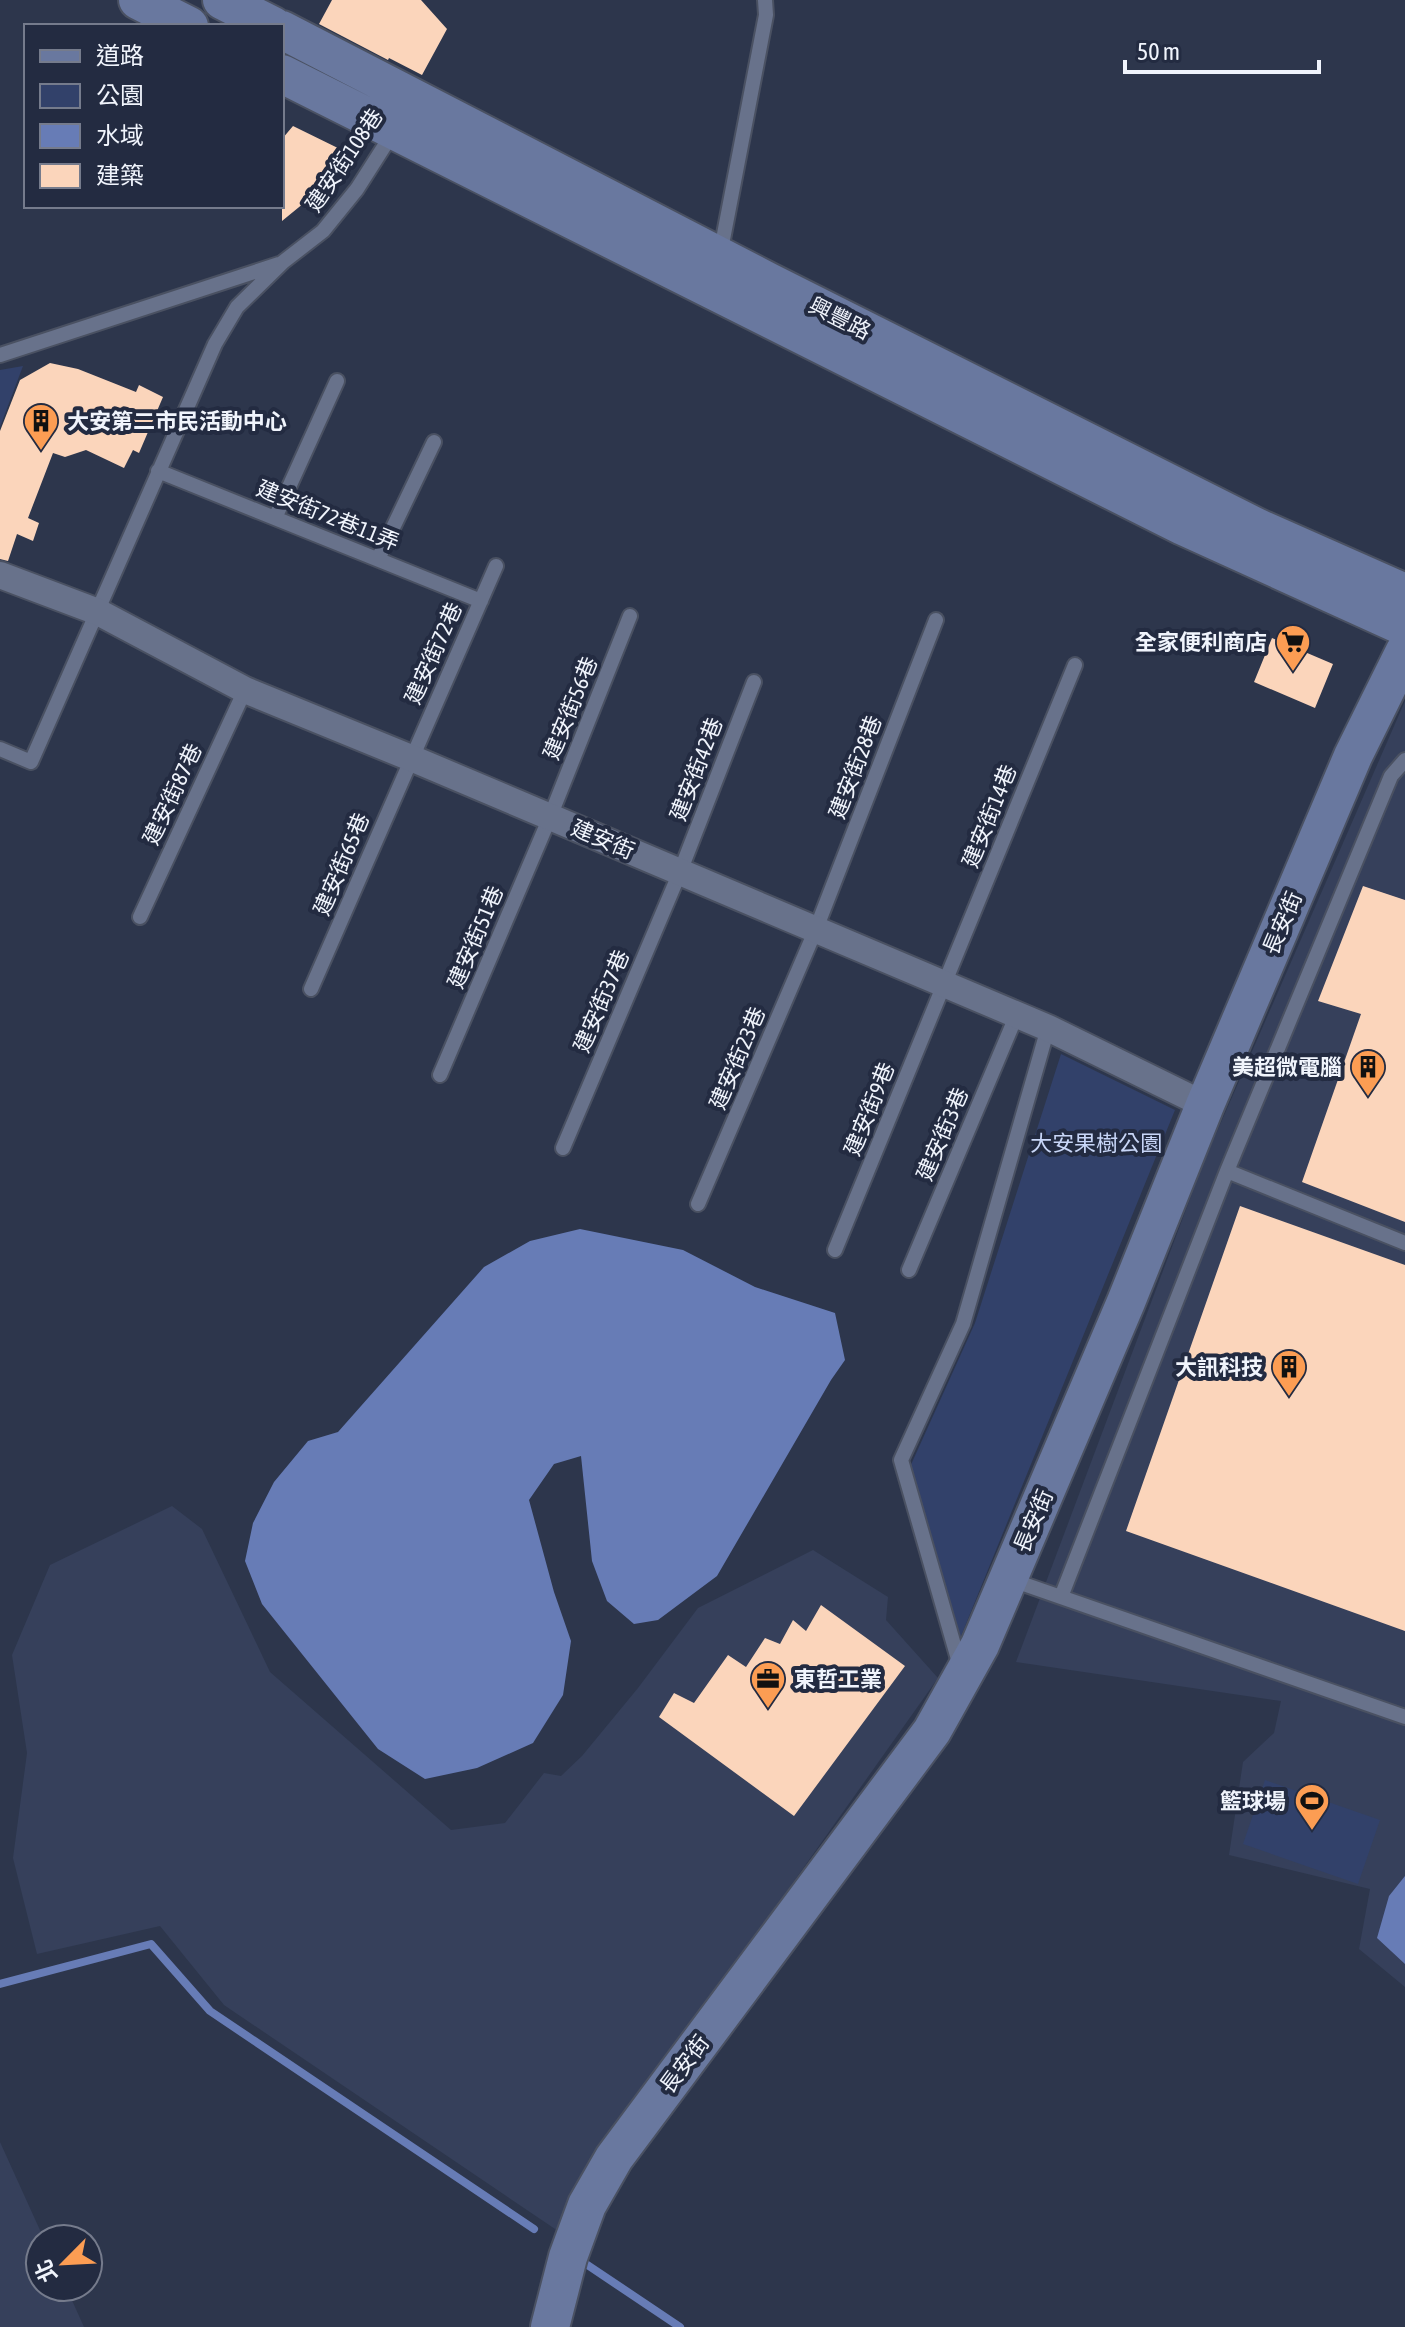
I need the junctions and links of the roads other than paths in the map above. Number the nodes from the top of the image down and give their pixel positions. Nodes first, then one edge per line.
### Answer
1 (138, 0) edge
2 (222, 0) edge
3 (765, 0) edge
4 (185, 24) edge
5 (269, 24) edge
6 (284, 31) edge
7 (284, 75) edge
8 (402, 113) junction
9 (720, 257) junction
10 (283, 262) junction
11 (0, 355) edge
12 (337, 381) dead end
13 (434, 442) dead end
14 (158, 471) junction
15 (275, 518) junction
16 (378, 559) junction
17 (496, 566) dead end
18 (0, 575) edge
19 (1405, 593) edge
20 (481, 601) junction
21 (98, 612) junction
22 (630, 616) dead end
23 (936, 620) dead end
24 (1405, 627) edge
25 (1405, 651) edge
26 (1075, 665) dead end
27 (754, 682) dead end
28 (245, 690) junction
29 (0, 749) edge
30 (411, 758) junction
31 (1405, 760) edge
32 (550, 817) junction
33 (680, 872) junction
34 (140, 917) dead end
35 (816, 929) junction
36 (944, 984) junction
37 (311, 989) dead end
38 (1017, 1014) junction
39 (1048, 1028) junction
40 (440, 1075) dead end
41 (1205, 1105) junction
42 (563, 1148) dead end
43 (1227, 1171) junction
44 (698, 1204) dead end
45 (1405, 1243) edge
46 (835, 1250) dead end
47 (909, 1270) dead end
48 (1008, 1579) junction
49 (1061, 1597) junction
50 (963, 1675) junction
51 (1405, 1717) edge
52 (550, 2327) edge

1 - 4 main road
2 - 5 main road
3 - 9 lane
6 - 8 main road, 興豐路
7 - 8 main road, 興豐路
8 - 9 main road, 興豐路
8 - 10 lane, 建安街108巷
8 - 24 main road, 興豐路
9 - 19 main road, 興豐路
10 - 11 lane
10 - 14 lane, 建安街108巷
12 - 15 lane
13 - 16 lane
14 - 15 lane, 建安街72巷11弄
14 - 21 lane, 建安街108巷
15 - 16 lane, 建安街72巷11弄
16 - 20 lane, 建安街72巷11弄
17 - 20 lane, 建安街72巷
18 - 21 street, 建安街
20 - 30 lane, 建安街72巷
21 - 28 street, 建安街
21 - 29 lane, 建安街108巷
22 - 32 lane, 建安街56巷
23 - 35 lane, 建安街28巷
25 - 41 main road, 長安街
26 - 36 lane, 建安街14巷
27 - 33 lane, 建安街42巷
28 - 30 street, 建安街
28 - 34 lane, 建安街87巷
30 - 32 street, 建安街
30 - 37 lane, 建安街65巷
31 - 43 lane
32 - 33 street, 建安街
32 - 40 lane, 建安街51巷
33 - 35 street, 建安街
33 - 42 lane, 建安街37巷
35 - 36 street, 建安街
35 - 44 lane, 建安街23巷
36 - 38 street, 建安街
36 - 46 lane, 建安街9巷
38 - 39 street, 建安街
38 - 47 lane, 建安街3巷
39 - 41 street, 建安街
39 - 50 lane
41 - 48 main road, 長安街
43 - 45 lane
43 - 49 lane
48 - 49 lane
48 - 50 main road, 長安街
49 - 51 lane
50 - 52 main road, 長安街

